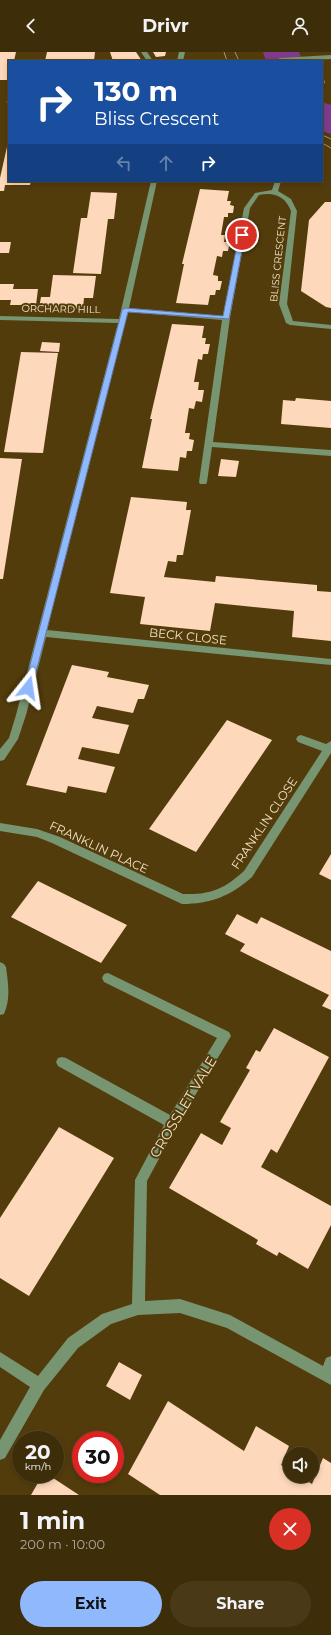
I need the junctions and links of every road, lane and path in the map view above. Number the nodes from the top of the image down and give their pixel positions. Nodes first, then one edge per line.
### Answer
1 (331, 56) edge
2 (311, 59) edge
3 (280, 60) dead end
4 (154, 182) edge
5 (278, 182) edge
6 (275, 191) junction
7 (125, 310) junction
8 (0, 318) edge
9 (226, 318) junction
10 (122, 321) junction
11 (331, 327) edge
12 (209, 444) junction
13 (331, 453) edge
14 (203, 482) dead end
15 (42, 634) junction
16 (331, 662) edge
17 (301, 739) dead end
18 (330, 747) edge
19 (0, 757) edge
20 (0, 827) edge
21 (163, 891) joint
22 (0, 967) edge
23 (108, 978) dead end
24 (0, 1010) edge
25 (62, 1062) dead end
26 (172, 1123) junction
27 (138, 1308) junction
28 (0, 1359) edge
29 (329, 1372) edge
30 (39, 1385) junction
31 (0, 1453) edge

1 - 2 street
2 - 3 street
4 - 7 street
5 - 6 street
6 - 9 street
6 - 11 street, BLISS CRESCENT
7 - 9 street
7 - 10 street
8 - 10 street, ORCHARD HILL
9 - 12 street
10 - 15 street
12 - 13 street
12 - 14 street
15 - 16 street, BECK CLOSE
15 - 19 street
17 - 18 street, FRANKLIN CLOSE
18 - 21 street, FRANKLIN CLOSE
20 - 21 street, FRANKLIN PLACE
22 - 24 street
23 - 26 street, CROSSLET VALE
25 - 26 street
26 - 27 street, CROSSLET VALE
27 - 29 street
27 - 30 street
28 - 30 street
30 - 31 street

